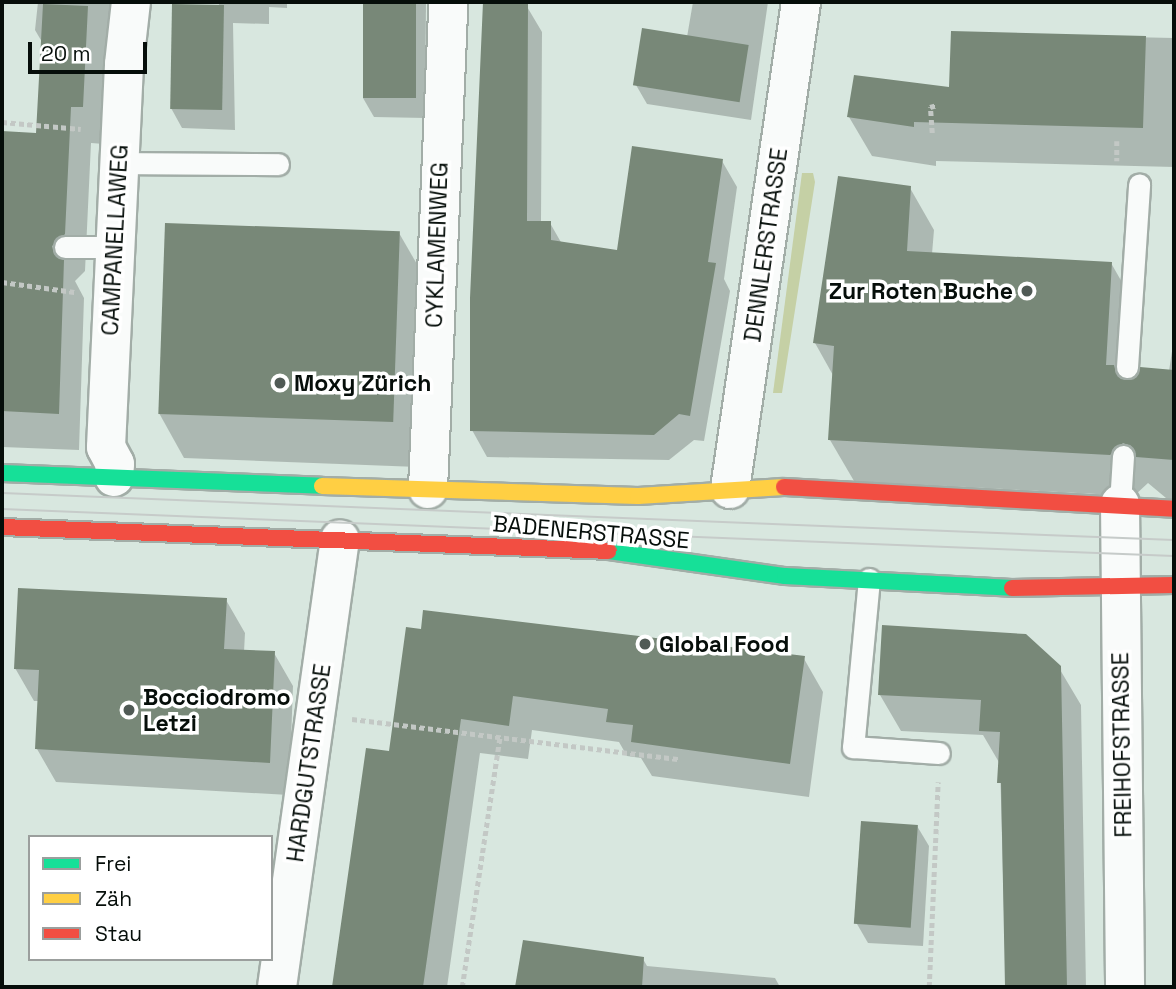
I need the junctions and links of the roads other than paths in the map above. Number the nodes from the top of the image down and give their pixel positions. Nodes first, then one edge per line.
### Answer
1 (131, 2) edge
2 (448, 2) edge
3 (801, 2) edge
4 (120, 149) junction
5 (278, 164) dead end
6 (1139, 184) dead end
7 (65, 247) dead end
8 (114, 247) junction
9 (1126, 367) dead end
10 (1123, 456) dead end
11 (2, 473) edge
12 (114, 477) junction
13 (428, 489) junction
14 (730, 489) junction
15 (1120, 504) junction
16 (1174, 509) edge
17 (2, 527) edge
18 (341, 539) junction
19 (869, 579) junction
20 (1174, 586) edge
21 (1121, 589) junction
22 (939, 754) road end
23 (276, 987) edge
24 (1125, 987) edge

1 - 4 street, CAMPANELLAWEG
2 - 13 street, CYKLAMENWEG
3 - 14 street, DENNLERSTRASSE
4 - 5 lane
4 - 8 street, CAMPANELLAWEG
6 - 9 lane
7 - 8 lane
8 - 12 street, CAMPANELLAWEG
10 - 15 lane
11 - 12 street, BADENERSTRASSE
12 - 13 street, BADENERSTRASSE
13 - 14 street, BADENERSTRASSE
14 - 15 street, BADENERSTRASSE
15 - 16 street, BADENERSTRASSE
15 - 21 street, FREIHOFSTRASSE
17 - 18 street, BADENERSTRASSE
18 - 19 street, BADENERSTRASSE
18 - 23 street, HARDGUTSTRASSE
19 - 21 street, BADENERSTRASSE
19 - 22 lane
20 - 21 street, BADENERSTRASSE
21 - 24 street, FREIHOFSTRASSE

